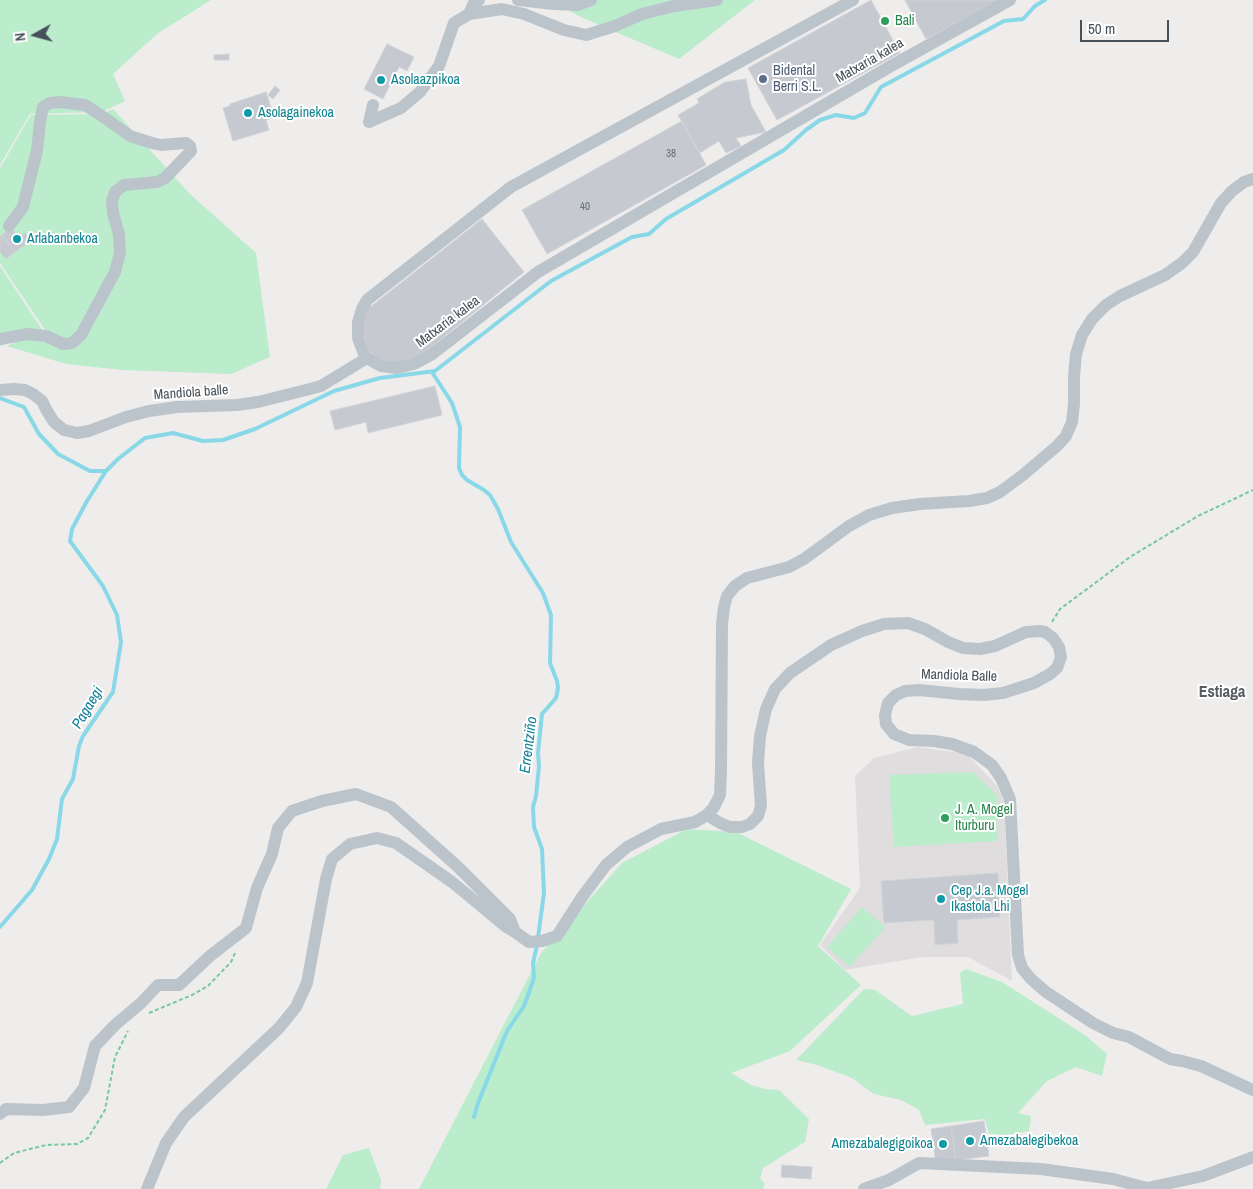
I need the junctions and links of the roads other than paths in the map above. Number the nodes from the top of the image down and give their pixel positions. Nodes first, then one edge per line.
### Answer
1 (479, 0) edge
2 (518, 0) edge
3 (591, 0) edge
4 (717, 0) edge
5 (853, 0) edge
6 (1010, 0) edge
7 (469, 14) junction
8 (373, 105) dead end
9 (1253, 178) edge
10 (9, 226) dead end
11 (0, 339) edge
12 (365, 357) junction
13 (0, 390) edge
14 (707, 815) junction
15 (515, 932) junction
16 (1253, 1090) edge
17 (0, 1114) edge
18 (1253, 1157) edge
19 (147, 1189) edge
20 (864, 1189) edge

1 - 7 street
2 - 3 street
4 - 7 street
5 - 12 street
6 - 12 street, Matxaria kalea
7 - 8 street
9 - 14 street
10 - 11 street
12 - 13 street, Mandiola balle
14 - 15 street
14 - 16 street, Mandiola Balle
15 - 17 street
15 - 19 street
18 - 20 street

